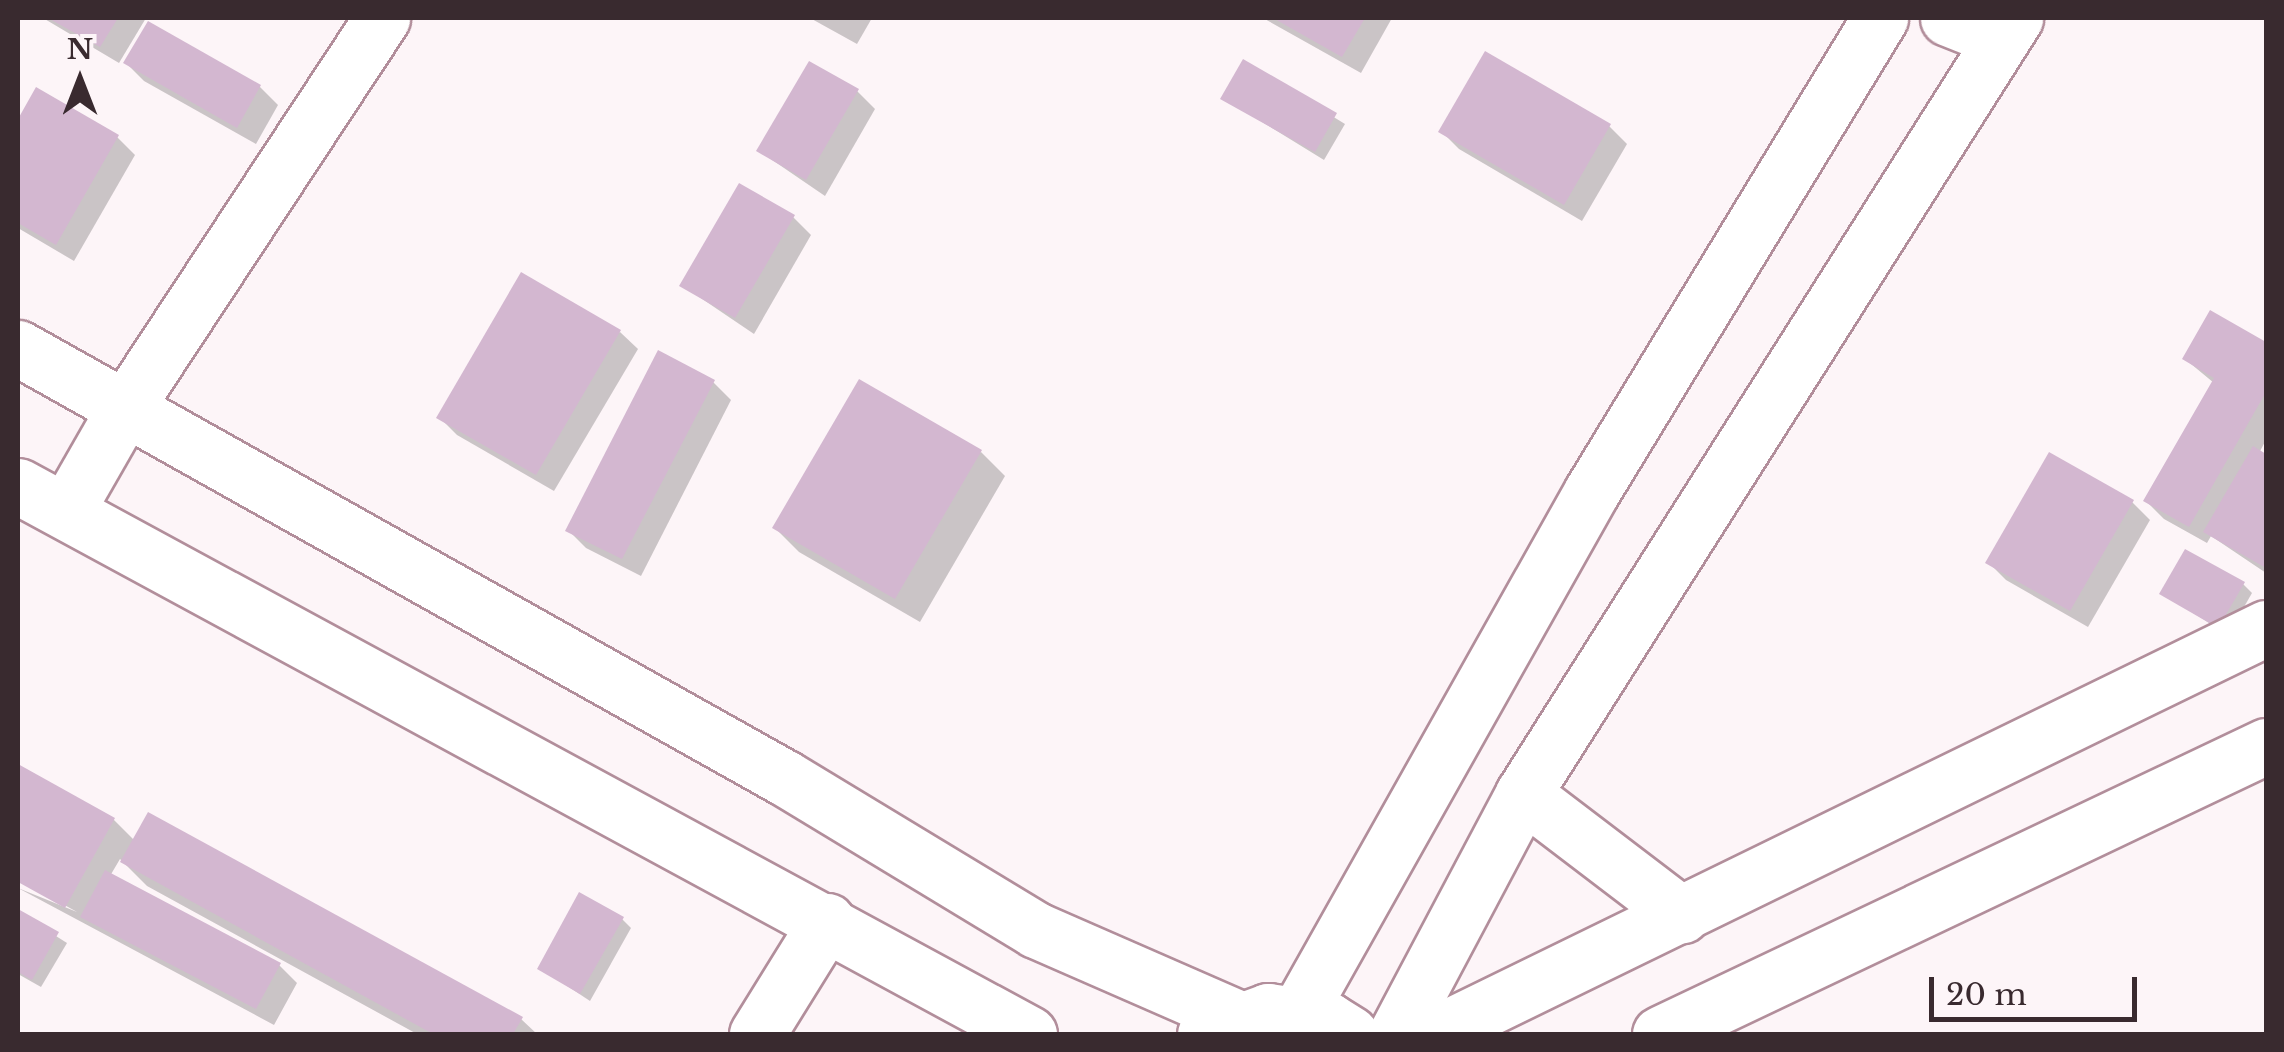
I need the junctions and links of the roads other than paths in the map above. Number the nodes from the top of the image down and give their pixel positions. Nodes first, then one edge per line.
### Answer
1 (382, 18) edge
2 (1880, 18) edge
3 (1948, 18) edge
4 (2008, 28) edge
5 (18, 348) edge
6 (126, 408) junction
7 (18, 486) edge
8 (66, 511) junction
9 (2266, 628) edge
10 (2266, 746) edge
11 (1522, 794) junction
12 (1682, 915) junction
13 (827, 921) junction
14 (1299, 1012) junction
15 (1221, 1026) edge
16 (758, 1034) edge
17 (1029, 1034) edge
18 (1350, 1034) edge
19 (1396, 1034) edge
20 (1434, 1034) edge
21 (1660, 1034) edge

1 - 6 main road
2 - 14 main road
3 - 4 main road
4 - 11 main road
5 - 6 main road
6 - 8 main road
6 - 15 main road
7 - 8 main road
8 - 13 main road
9 - 12 main road
10 - 21 main road
11 - 12 main road
11 - 19 main road
12 - 20 main road
13 - 16 main road
13 - 17 main road
14 - 15 main road
14 - 18 main road

